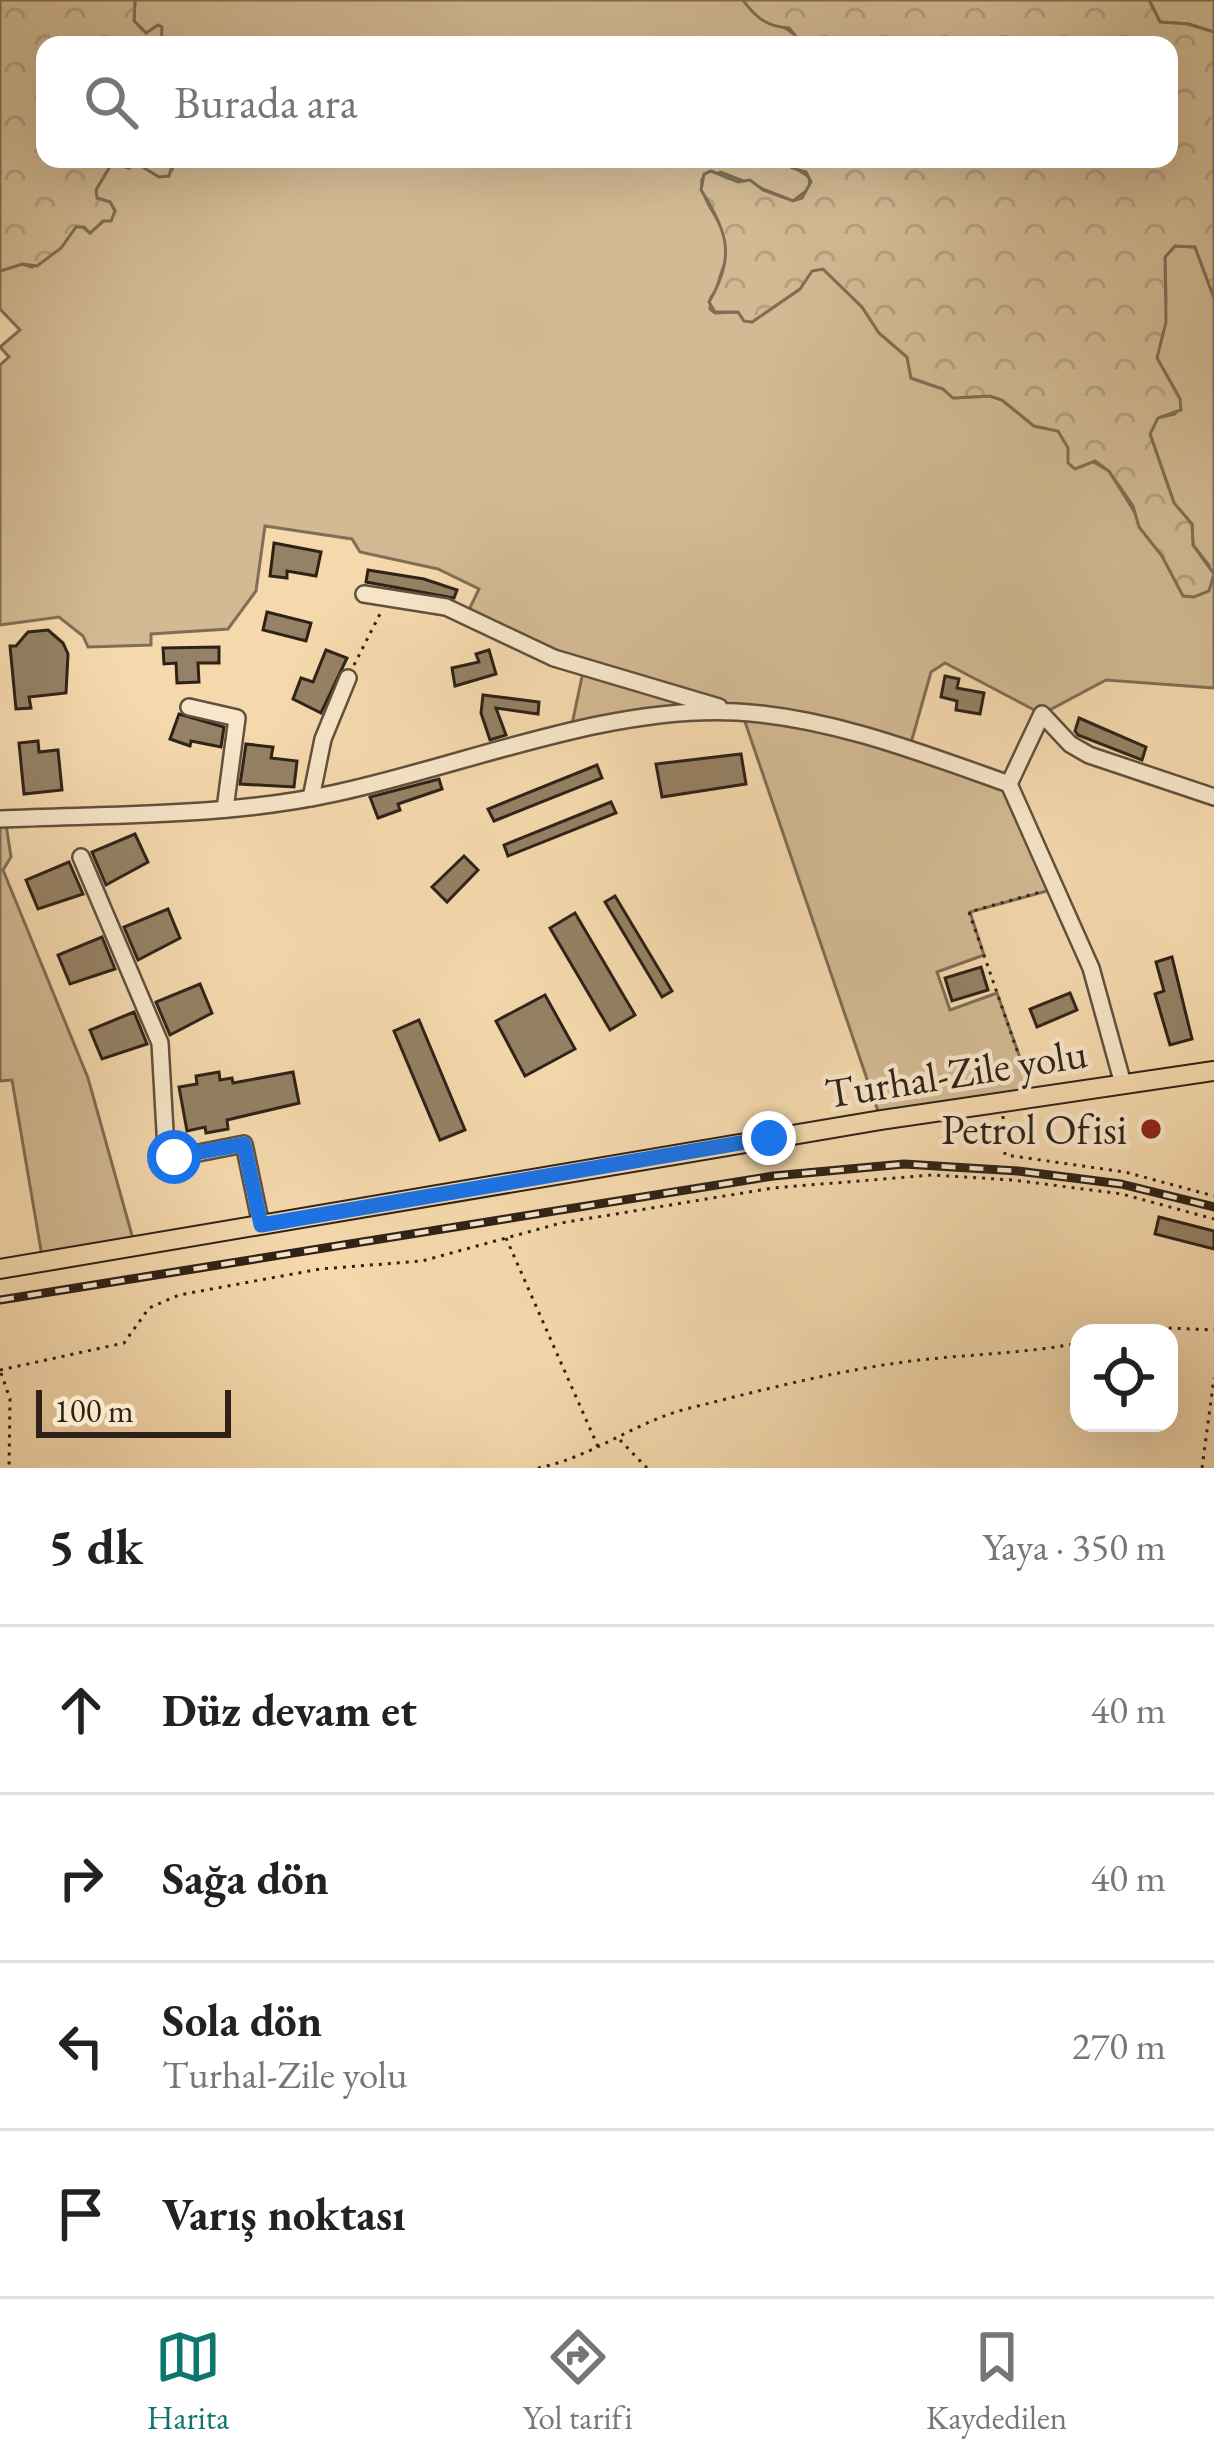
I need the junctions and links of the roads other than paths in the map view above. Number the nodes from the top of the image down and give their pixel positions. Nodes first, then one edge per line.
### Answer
1 (364, 594) dead end
2 (347, 678) road end
3 (189, 707) dead end
4 (731, 712) junction
5 (1009, 784) junction
6 (1214, 797) edge
7 (311, 798) junction
8 (225, 809) junction
9 (0, 818) edge
10 (81, 857) dead end
11 (1214, 1071) edge
12 (1123, 1084) junction
13 (261, 1225) junction
14 (0, 1269) edge

1 - 4 street
2 - 7 street
3 - 8 street
4 - 5 street
4 - 7 street
5 - 6 street
5 - 12 street
7 - 8 street
8 - 9 street
10 - 13 street
11 - 12 main road, Turhal-Zile yolu
12 - 13 main road, Turhal-Zile yolu
13 - 14 main road, Turhal-Zile yolu

